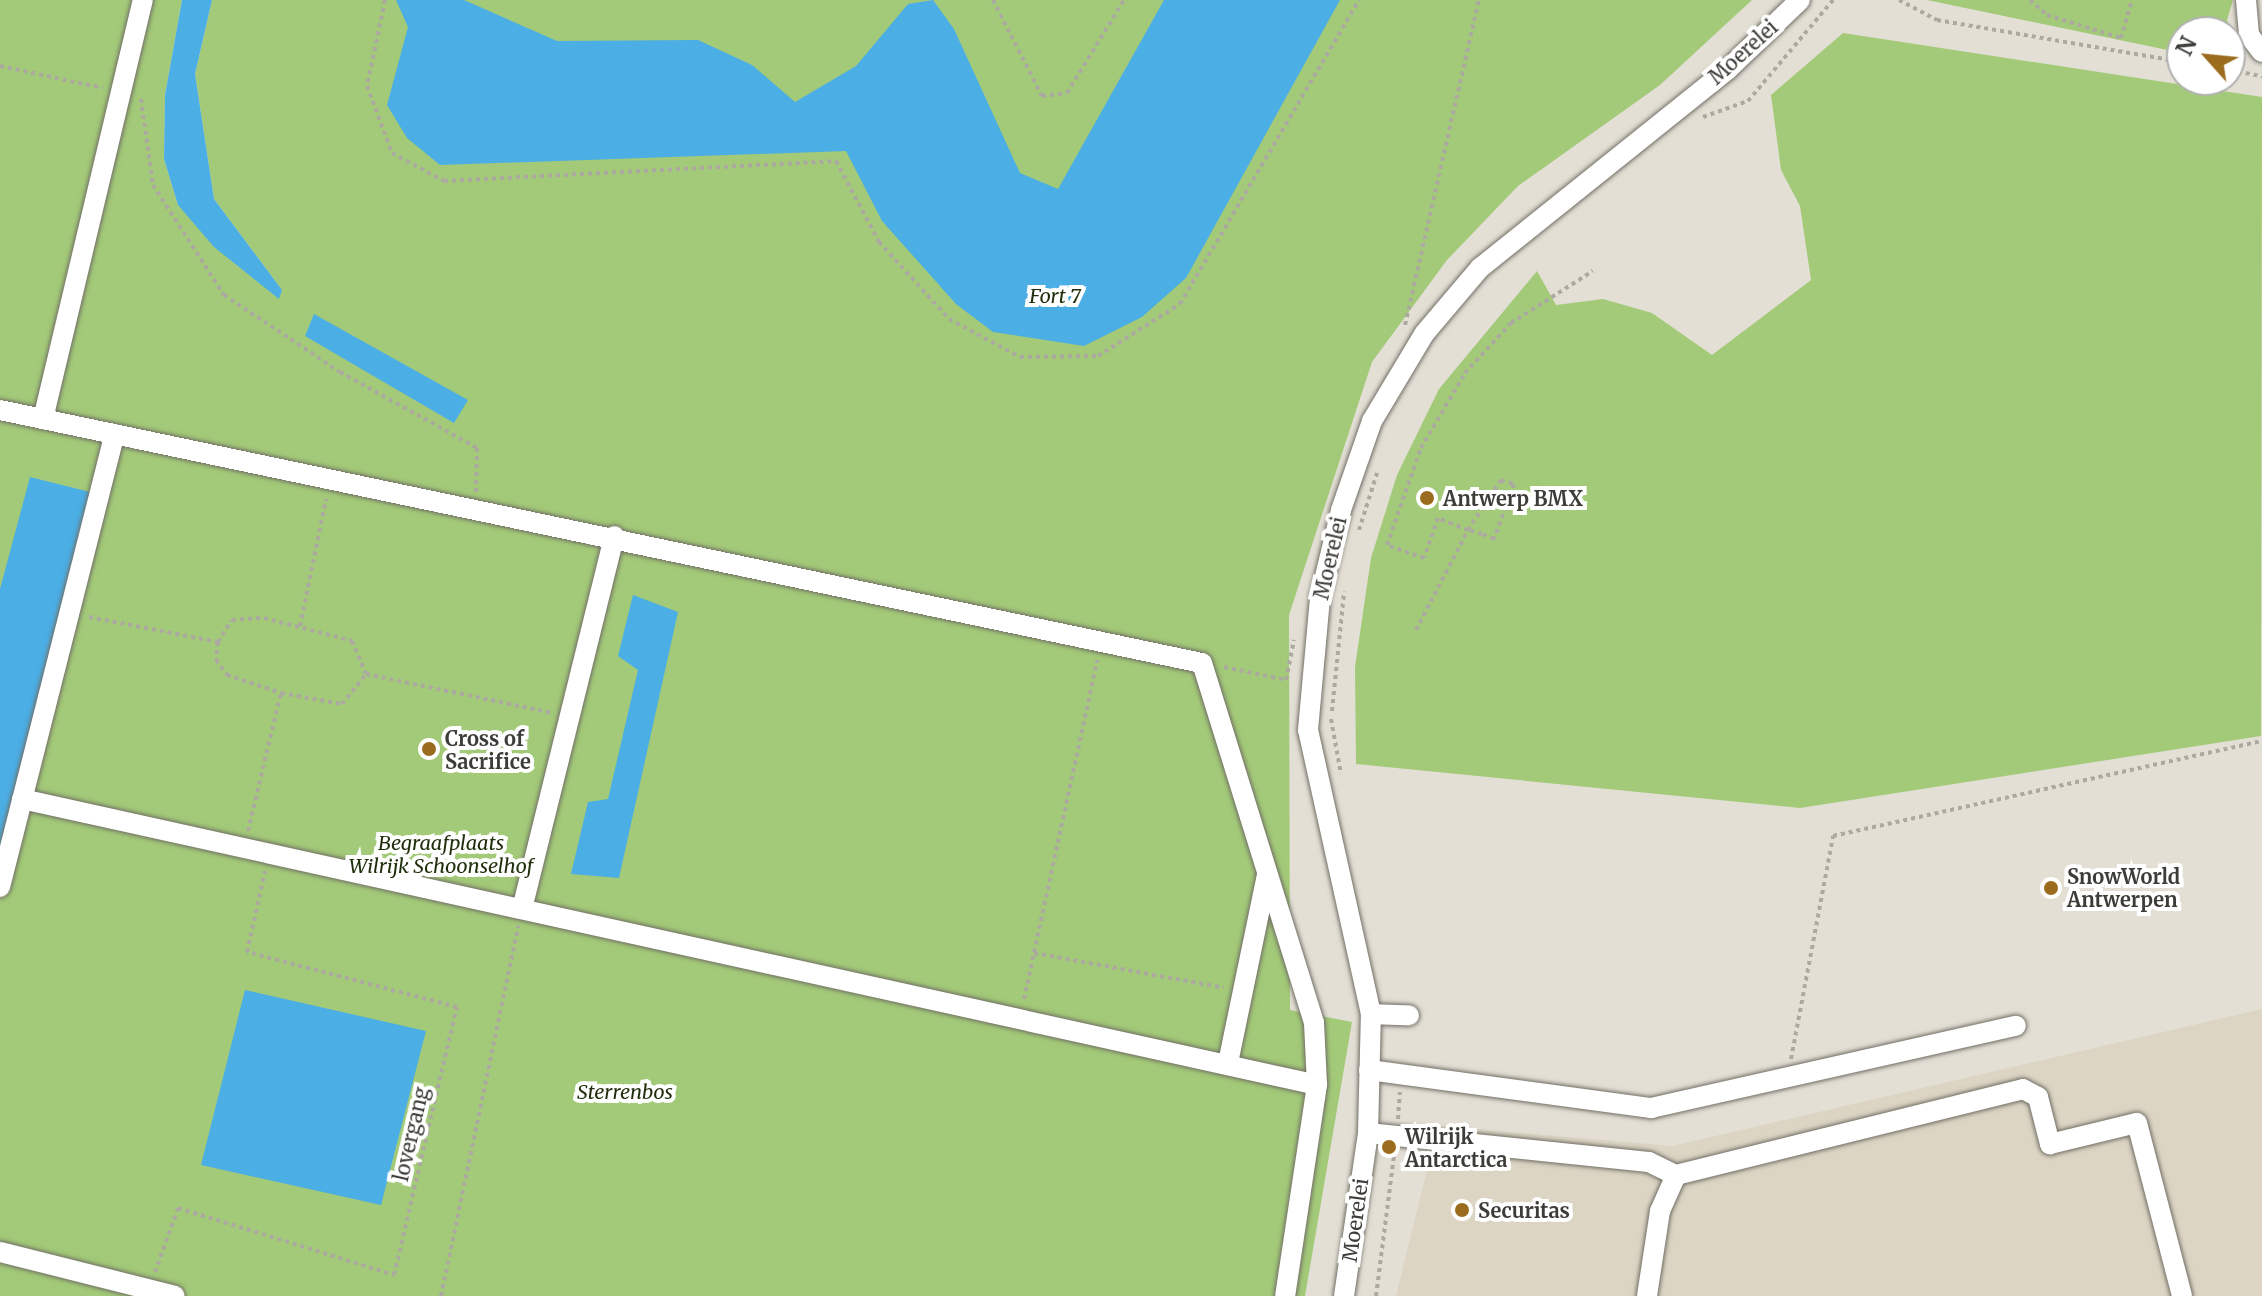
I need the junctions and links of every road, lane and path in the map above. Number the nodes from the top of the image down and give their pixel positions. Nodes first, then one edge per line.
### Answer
1 (143, 0) edge
2 (385, 0) edge
3 (993, 0) edge
4 (1124, 0) edge
5 (1359, 0) edge
6 (1479, 0) edge
7 (1800, 0) edge
8 (1833, 0) edge
9 (1899, 0) edge
10 (2030, 0) edge
11 (2132, 0) edge
12 (2246, 0) edge
13 (2262, 52) edge
14 (2166, 59) edge
15 (0, 66) edge
16 (130, 87) junction
17 (1689, 126) dead end
18 (1593, 271) dead end
19 (1420, 276) dead end
20 (0, 410) edge
21 (43, 419) junction
22 (115, 434) junction
23 (1380, 465) dead end
24 (330, 478) junction
25 (476, 507) junction
26 (1468, 530) junction
27 (614, 536) junction
28 (1356, 541) dead end
29 (1344, 586) dead end
30 (85, 616) dead end
31 (300, 626) junction
32 (1416, 630) dead end
33 (218, 642) junction
34 (1101, 642) junction
35 (1202, 663) junction
36 (366, 674) junction
37 (1312, 685) junction
38 (281, 693) junction
39 (570, 717) junction
40 (2262, 741) edge
41 (1343, 785) dead end
42 (22, 799) junction
43 (244, 846) junction
44 (269, 851) junction
45 (1268, 871) junction
46 (0, 887) edge
47 (523, 905) junction
48 (1034, 953) junction
49 (1243, 991) junction
50 (1371, 1014) junction
51 (1409, 1015) dead end
52 (1020, 1018) junction
53 (2016, 1026) dead end
54 (1228, 1063) junction
55 (1369, 1070) junction
56 (1396, 1074) junction
57 (1787, 1078) junction
58 (1317, 1085) junction
59 (1368, 1133) junction
60 (1396, 1136) junction
61 (1676, 1175) junction
62 (0, 1252) edge
63 (149, 1290) junction
64 (175, 1296) edge
65 (441, 1296) edge
66 (1285, 1296) edge
67 (1344, 1296) edge
68 (1376, 1296) edge
69 (1647, 1296) edge
70 (2182, 1296) edge

1 - 16 street
2 - 5 path
3 - 4 path
6 - 19 path
7 - 37 street, Moerelei
8 - 17 path
9 - 14 path
10 - 11 path
12 - 13 street
15 - 16 path
16 - 21 street
16 - 25 path
18 - 26 path
20 - 21 street
21 - 22 street
22 - 24 street
22 - 42 street
23 - 28 path
24 - 25 street
24 - 31 path
25 - 27 street
26 - 26 path
26 - 32 path
27 - 34 street
27 - 39 street
29 - 41 path
30 - 33 path
31 - 33 path
31 - 36 path
33 - 38 path
34 - 35 street
34 - 48 path
35 - 37 path
35 - 45 street
36 - 38 path
36 - 39 path
37 - 50 street, Moerelei
38 - 43 path
39 - 47 street
40 - 57 path
42 - 43 street
42 - 46 street
43 - 44 street
44 - 47 street
44 - 63 path, lovergang
45 - 49 street
45 - 58 street
47 - 52 street
47 - 65 path
48 - 49 path
48 - 52 path
49 - 54 street
50 - 51 street
50 - 55 street, Moerelei
52 - 54 street
53 - 57 street
54 - 58 street
55 - 56 street
55 - 59 street, Moerelei
56 - 57 street
56 - 60 path
58 - 66 street
59 - 60 street
59 - 67 street, Moerelei
60 - 61 street
60 - 68 path
61 - 69 street
61 - 70 street
62 - 63 street
63 - 64 street

